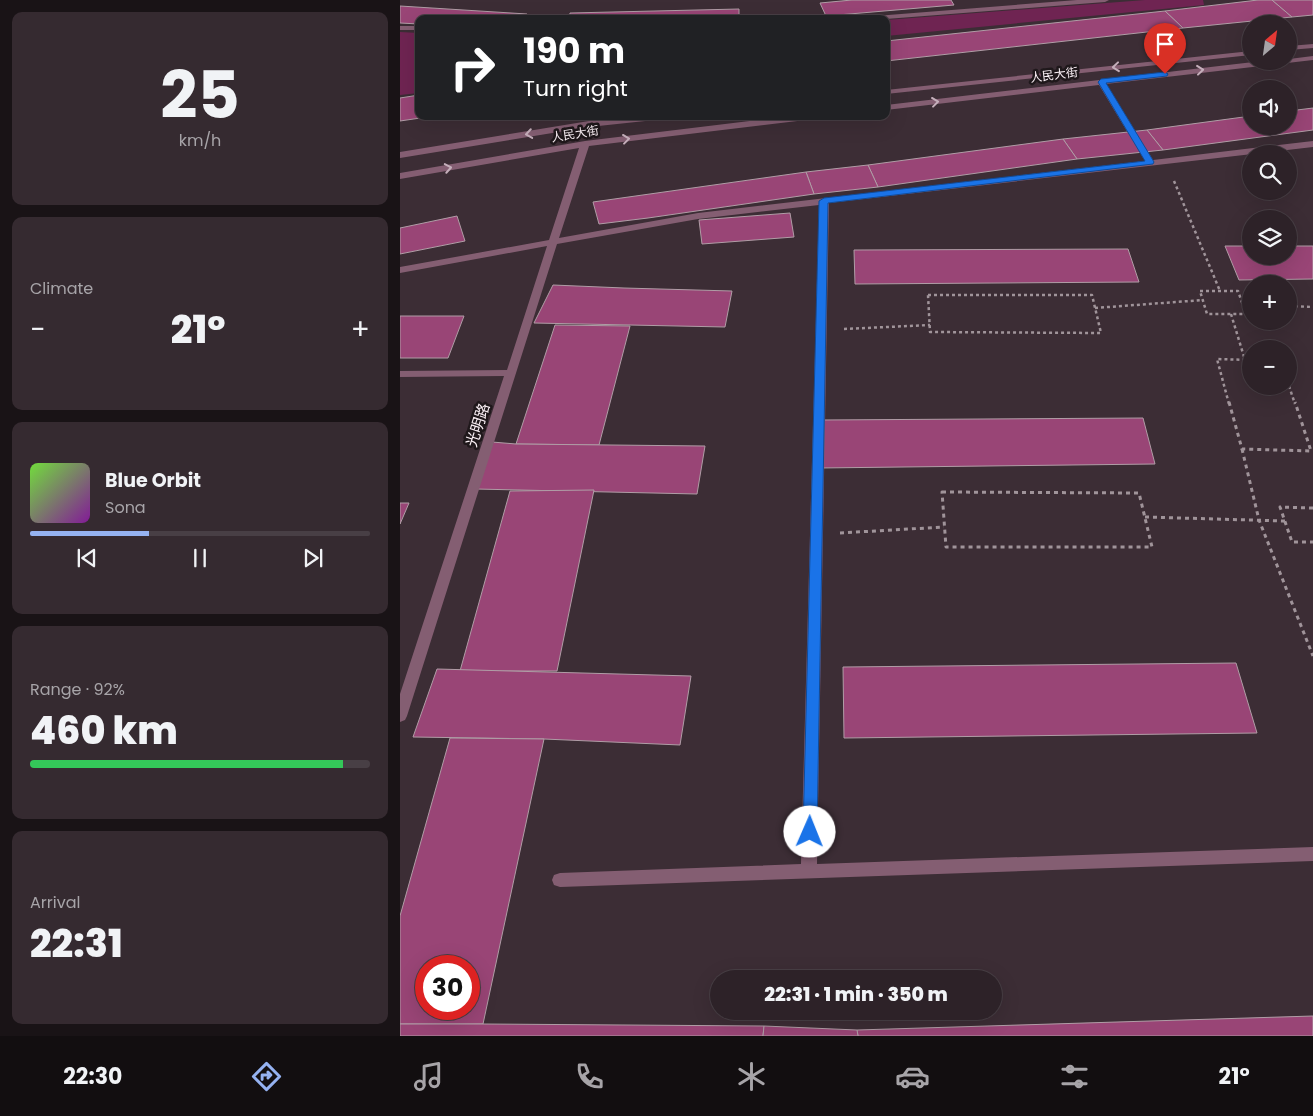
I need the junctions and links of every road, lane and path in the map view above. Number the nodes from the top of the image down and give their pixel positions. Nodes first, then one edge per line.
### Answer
1 (1105, 0) edge
2 (890, 17) edge
3 (400, 28) edge
4 (415, 28) edge
5 (1313, 46) edge
6 (1298, 47) edge
7 (1242, 54) edge
8 (1313, 58) edge
9 (1298, 60) edge
10 (1242, 66) edge
11 (1101, 82) junction
12 (890, 92) edge
13 (890, 108) edge
14 (626, 120) edge
15 (781, 120) edge
16 (585, 144) junction
17 (1313, 144) edge
18 (400, 155) edge
19 (1165, 161) junction
20 (1150, 162) junction
21 (400, 176) edge
22 (824, 201) junction
23 (552, 242) junction
24 (400, 270) edge
25 (1220, 291) junction
26 (1203, 300) junction
27 (1242, 301) edge
28 (1297, 306) edge
29 (1313, 307) edge
30 (1095, 308) junction
31 (1231, 314) junction
32 (1242, 314) edge
33 (930, 325) junction
34 (821, 330) junction
35 (1242, 350) edge
36 (1242, 360) edge
37 (510, 373) junction
38 (400, 374) edge
39 (1292, 395) edge
40 (1242, 449) junction
41 (1313, 508) edge
42 (1145, 517) junction
43 (1259, 520) junction
44 (1285, 521) junction
45 (944, 527) junction
46 (816, 534) junction
47 (1313, 542) edge
48 (1313, 656) edge
49 (400, 716) edge
50 (1313, 854) edge
51 (809, 872) junction
52 (560, 880) dead end

1 - 2 street
3 - 4 street
5 - 6 street
7 -> 12 street, 人民大街
8 - 9 street
11 -> 10 street, 人民大街
13 -> 11 street, 人民大街
11 - 20 street
14 -> 18 street, 人民大街
16 -> 15 street, 人民大街
21 -> 16 street, 人民大街
16 - 23 street, 光明路
17 - 19 street
19 - 20 street
19 - 25 path
20 - 22 street
22 - 23 street
22 - 34 street
23 - 24 street
23 - 37 street, 光明路
25 - 26 path
25 - 27 path
26 - 30 path
26 - 31 path
28 - 29 path
30 - 33 path
30 - 33 path
31 - 32 path
31 - 35 path
33 - 34 path
34 - 46 street
36 - 40 path
37 - 38 street
37 - 49 street, 光明路
39 - 40 path
40 - 43 path
41 - 44 path
42 - 43 path
42 - 45 path
42 - 45 path
43 - 44 path
43 - 48 path
44 - 47 path
45 - 46 path
46 - 51 street
50 - 51 street
51 - 52 street

